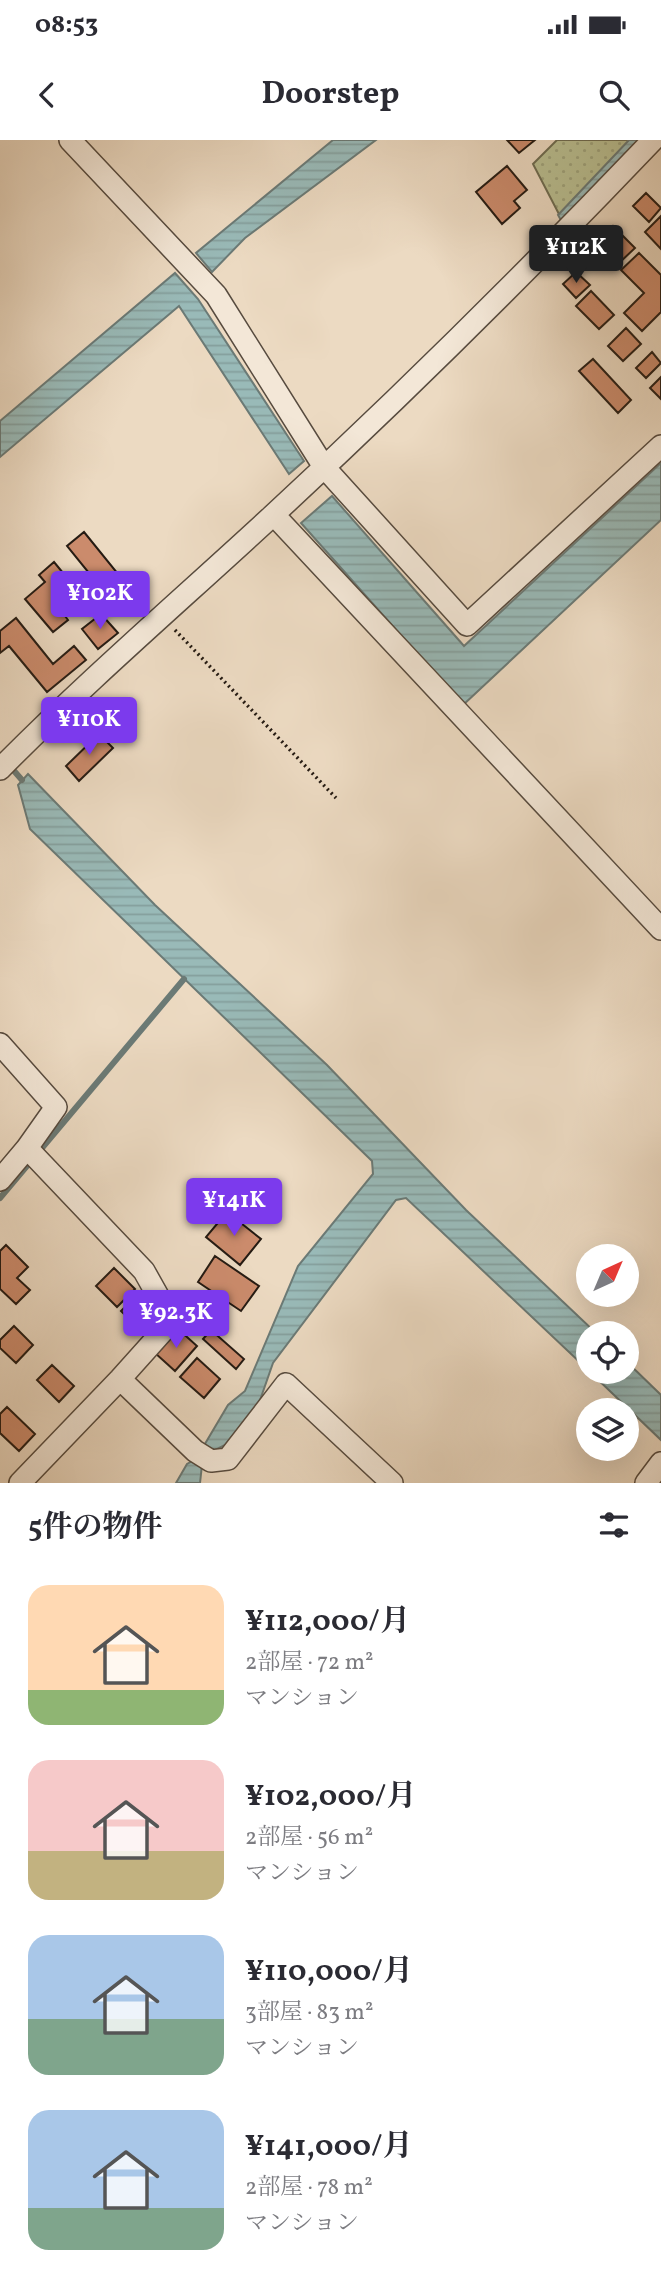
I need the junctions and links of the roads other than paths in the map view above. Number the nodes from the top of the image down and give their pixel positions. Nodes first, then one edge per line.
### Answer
1 (70, 140) edge
2 (653, 140) edge
3 (661, 446) edge
4 (324, 467) junction
5 (274, 515) junction
6 (0, 769) edge
7 (661, 929) edge
8 (0, 1044) edge
9 (27, 1148) junction
10 (0, 1180) edge
11 (120, 1379) junction
12 (661, 1463) edge
13 (20, 1483) edge
14 (392, 1483) edge
15 (646, 1483) edge

1 - 4 street
2 - 4 street
3 - 4 street
4 - 5 street
5 - 6 street
5 - 7 street
8 - 9 street
9 - 10 street
9 - 11 street
11 - 13 street
11 - 14 street
12 - 15 street

